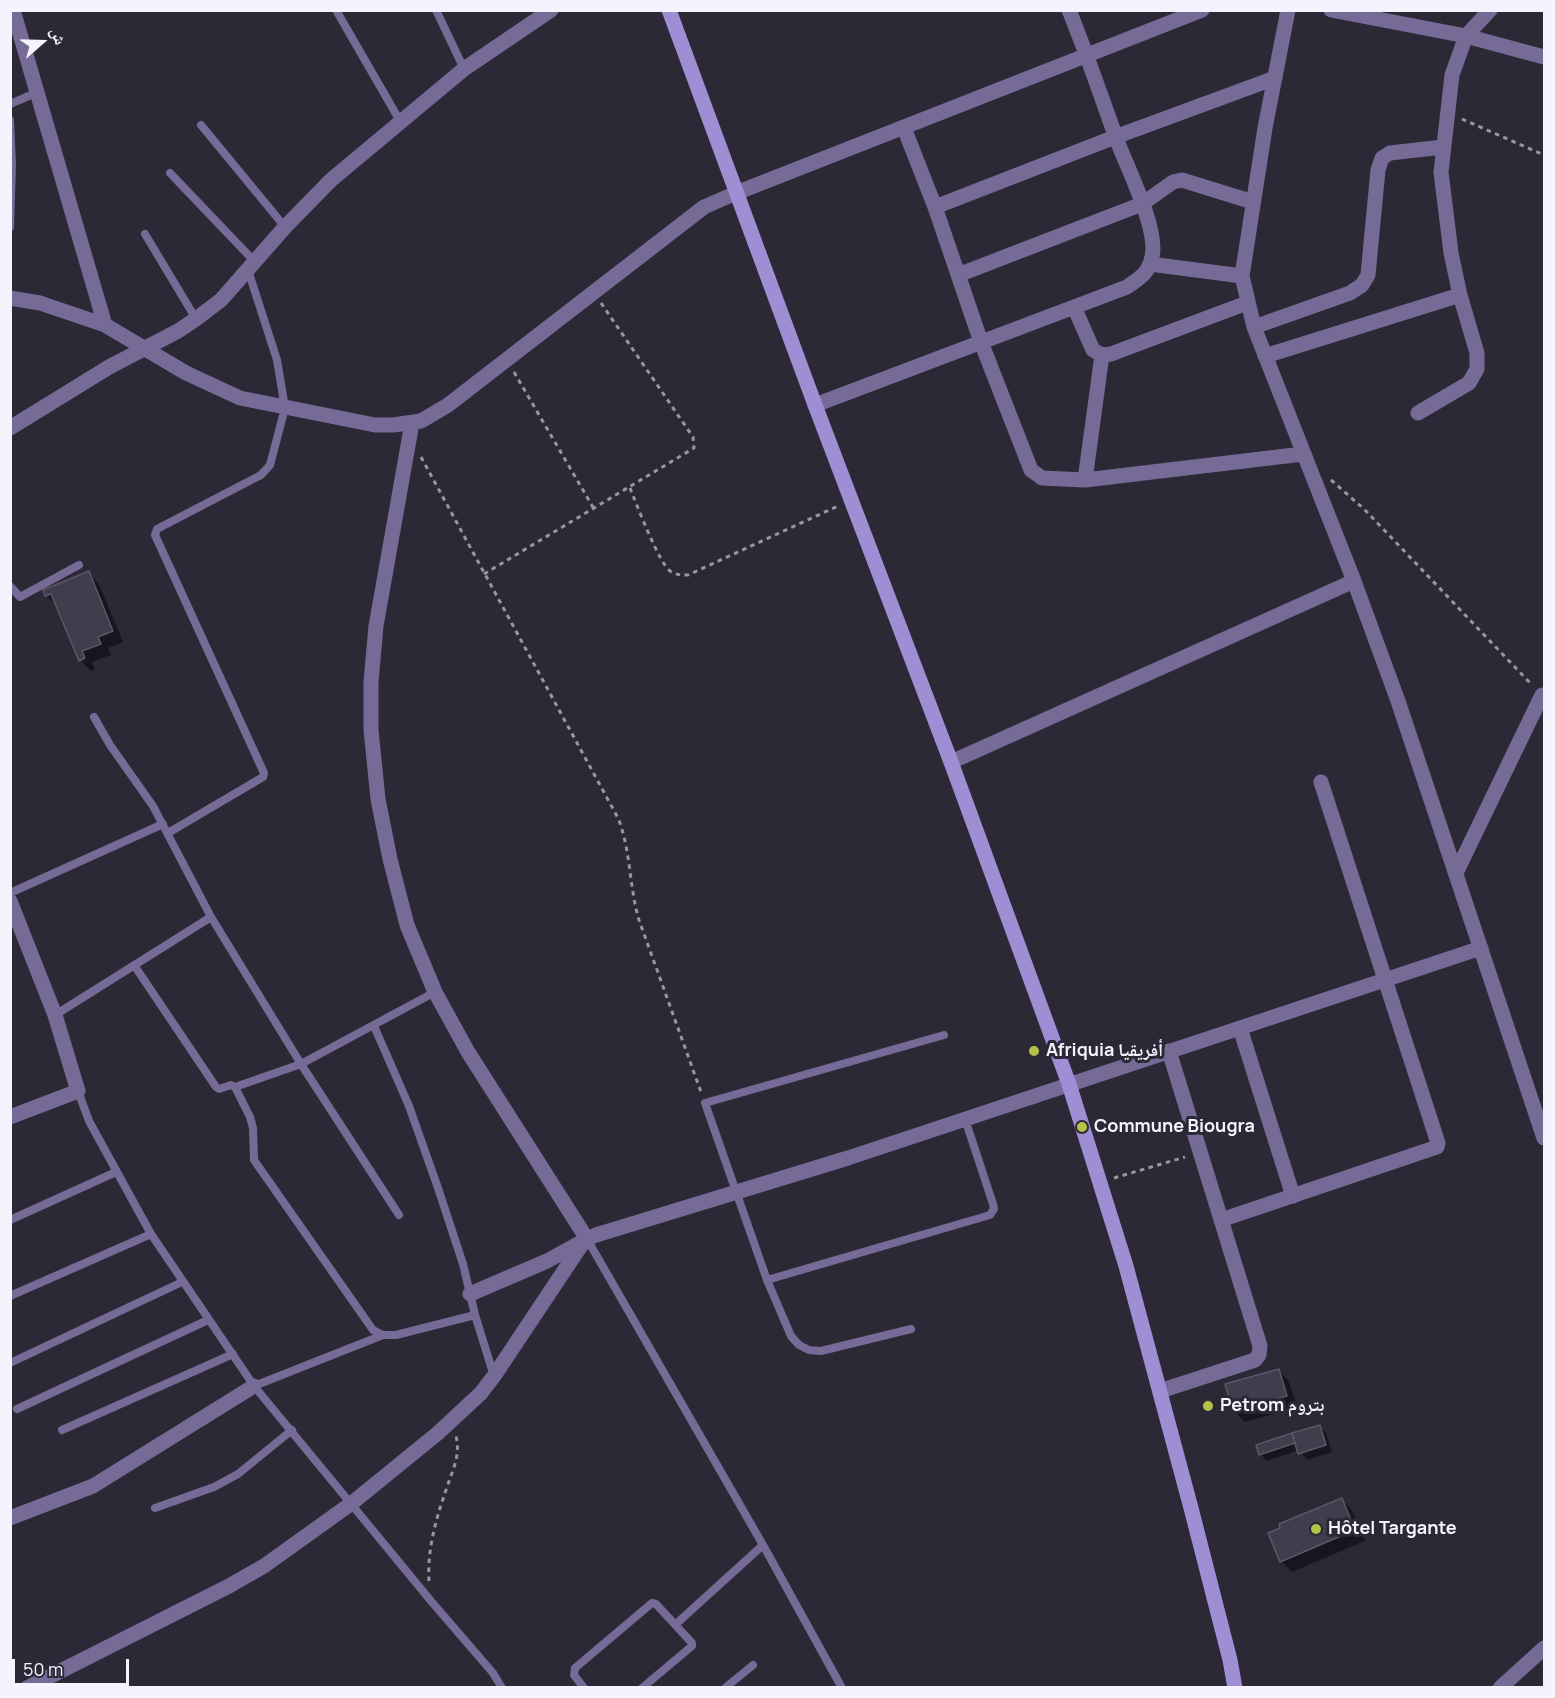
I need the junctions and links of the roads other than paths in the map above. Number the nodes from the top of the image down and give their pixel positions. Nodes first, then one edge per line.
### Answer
1 (13, 10) edge
2 (336, 10) edge
3 (436, 10) edge
4 (551, 10) edge
5 (669, 10) edge
6 (1069, 10) edge
7 (1202, 10) edge
8 (1288, 10) edge
9 (1331, 10) edge
10 (1490, 10) edge
11 (1466, 36) junction
12 (1088, 56) junction
13 (1545, 57) edge
14 (464, 69) junction
15 (1275, 78) junction
16 (38, 92) junction
17 (10, 104) edge
18 (10, 120) edge
19 (400, 121) junction
20 (201, 125) dead end
21 (904, 128) junction
22 (1115, 137) junction
23 (1443, 147) junction
24 (170, 173) dead end
25 (736, 193) junction
26 (1253, 202) junction
27 (1142, 204) junction
28 (935, 207) junction
29 (10, 227) edge
30 (285, 227) junction
31 (145, 234) dead end
32 (1150, 264) junction
33 (251, 266) junction
34 (958, 275) junction
35 (1242, 276) junction
36 (1460, 295) junction
37 (10, 298) edge
38 (1247, 303) junction
39 (1074, 307) junction
40 (196, 320) junction
41 (105, 325) junction
42 (1254, 327) junction
43 (981, 342) junction
44 (144, 349) junction
45 (1102, 355) junction
46 (1265, 356) junction
47 (815, 405) junction
48 (285, 408) junction
49 (1418, 413) dead end
50 (10, 428) edge
51 (411, 430) junction
52 (1303, 454) junction
53 (1085, 480) junction
54 (79, 565) dead end
55 (1354, 581) junction
56 (10, 586) edge
57 (1543, 696) edge
58 (94, 717) dead end
59 (951, 762) junction
60 (1321, 782) dead end
61 (163, 824) junction
62 (168, 833) junction
63 (1456, 873) junction
64 (10, 893) edge
65 (10, 901) edge
66 (211, 916) junction
67 (1481, 948) junction
68 (134, 964) junction
69 (1385, 979) junction
70 (435, 992) junction
71 (55, 1015) junction
72 (374, 1026) junction
73 (1240, 1028) junction
74 (944, 1035) dead end
75 (1169, 1051) junction
76 (301, 1064) junction
77 (1069, 1084) junction
78 (235, 1087) junction
79 (78, 1091) junction
80 (10, 1117) edge
81 (965, 1119) junction
82 (1545, 1138) edge
83 (116, 1172) junction
84 (735, 1192) junction
85 (1293, 1196) junction
86 (399, 1215) dead end
87 (10, 1220) edge
88 (1221, 1220) junction
89 (151, 1234) junction
90 (587, 1239) junction
91 (767, 1280) junction
92 (182, 1282) junction
93 (470, 1294) junction
94 (10, 1296) edge
95 (475, 1315) junction
96 (208, 1320) junction
97 (911, 1329) dead end
98 (383, 1335) junction
99 (233, 1354) junction
100 (10, 1363) edge
101 (494, 1376) junction
102 (254, 1386) junction
103 (1160, 1390) junction
104 (17, 1409) dead end
105 (62, 1430) dead end
106 (292, 1430) junction
107 (352, 1503) junction
108 (155, 1508) dead end
109 (10, 1518) edge
110 (763, 1545) junction
111 (676, 1624) junction
112 (1545, 1648) edge
113 (1230, 1660) junction
114 (753, 1665) dead end
115 (27, 1688) edge
116 (502, 1688) edge
117 (584, 1688) edge
118 (642, 1688) edge
119 (725, 1688) edge
120 (842, 1688) edge
121 (1235, 1688) edge
122 (1241, 1688) edge
123 (1500, 1688) edge

1 - 16 street
2 - 19 lane
3 - 14 lane
4 - 14 street
5 - 25 main road
6 - 12 street
7 - 12 street
8 - 15 street
9 - 11 street
10 - 11 street
11 - 13 street
11 - 23 street
12 - 21 street
12 - 22 street
14 - 19 street
15 - 22 street
15 - 26 street
16 - 17 lane
16 - 41 street
18 - 29 lane
19 - 30 street
20 - 30 lane
21 - 25 street
21 - 28 street
22 - 27 street
22 - 28 street
23 - 36 street
23 - 42 street
24 - 33 lane
25 - 47 main road
25 - 51 street
26 - 27 street
26 - 35 street
27 - 32 street
27 - 34 street
28 - 34 street
30 - 33 street
31 - 40 lane
32 - 35 street
32 - 39 street
33 - 40 street
33 - 48 lane
34 - 43 street
35 - 38 street
36 - 46 street
36 - 49 street
37 - 41 street
38 - 42 street
38 - 45 street
39 - 43 street
39 - 45 street
40 - 44 street
41 - 44 street
42 - 46 street
43 - 47 street
43 - 53 street
44 - 48 street
44 - 50 street
45 - 53 street
46 - 52 street
47 - 59 main road
48 - 51 street
48 - 62 lane
51 - 70 street
52 - 53 street
52 - 55 street
54 - 56 lane
55 - 59 street
55 - 63 street
57 - 63 street
58 - 61 lane
59 - 77 main road
60 - 69 street
61 - 62 lane
61 - 64 lane
62 - 66 lane
63 - 67 street
65 - 71 street
66 - 68 lane
66 - 76 lane
67 - 69 street
67 - 82 street
68 - 71 lane
68 - 78 lane
69 - 73 street
69 - 85 street
70 - 72 lane
70 - 90 street
71 - 79 street
72 - 76 lane
72 - 93 lane
73 - 75 street
73 - 85 street
74 - 84 lane
75 - 77 street
75 - 88 street
76 - 78 lane
76 - 86 lane
77 - 81 street
77 - 103 main road
78 - 98 lane
79 - 80 street
79 - 83 lane
81 - 84 street
81 - 91 lane
83 - 87 lane
83 - 89 lane
84 - 90 street
84 - 91 lane
85 - 88 street
88 - 103 street
89 - 92 lane
89 - 94 lane
90 - 93 street
90 - 101 street
90 - 110 lane
91 - 97 lane
92 - 96 lane
92 - 100 lane
93 - 95 lane
95 - 98 lane
95 - 101 lane
96 - 99 lane
96 - 104 lane
98 - 102 lane
99 - 102 lane
99 - 105 lane
101 - 107 street
102 - 106 lane
102 - 109 street
103 - 113 main road
106 - 107 lane
106 - 108 lane
107 - 115 street
107 - 116 lane
110 - 111 lane
110 - 120 lane
111 - 117 lane
111 - 118 lane
112 - 123 street
113 - 121 main road
113 - 122 main road
114 - 119 lane

